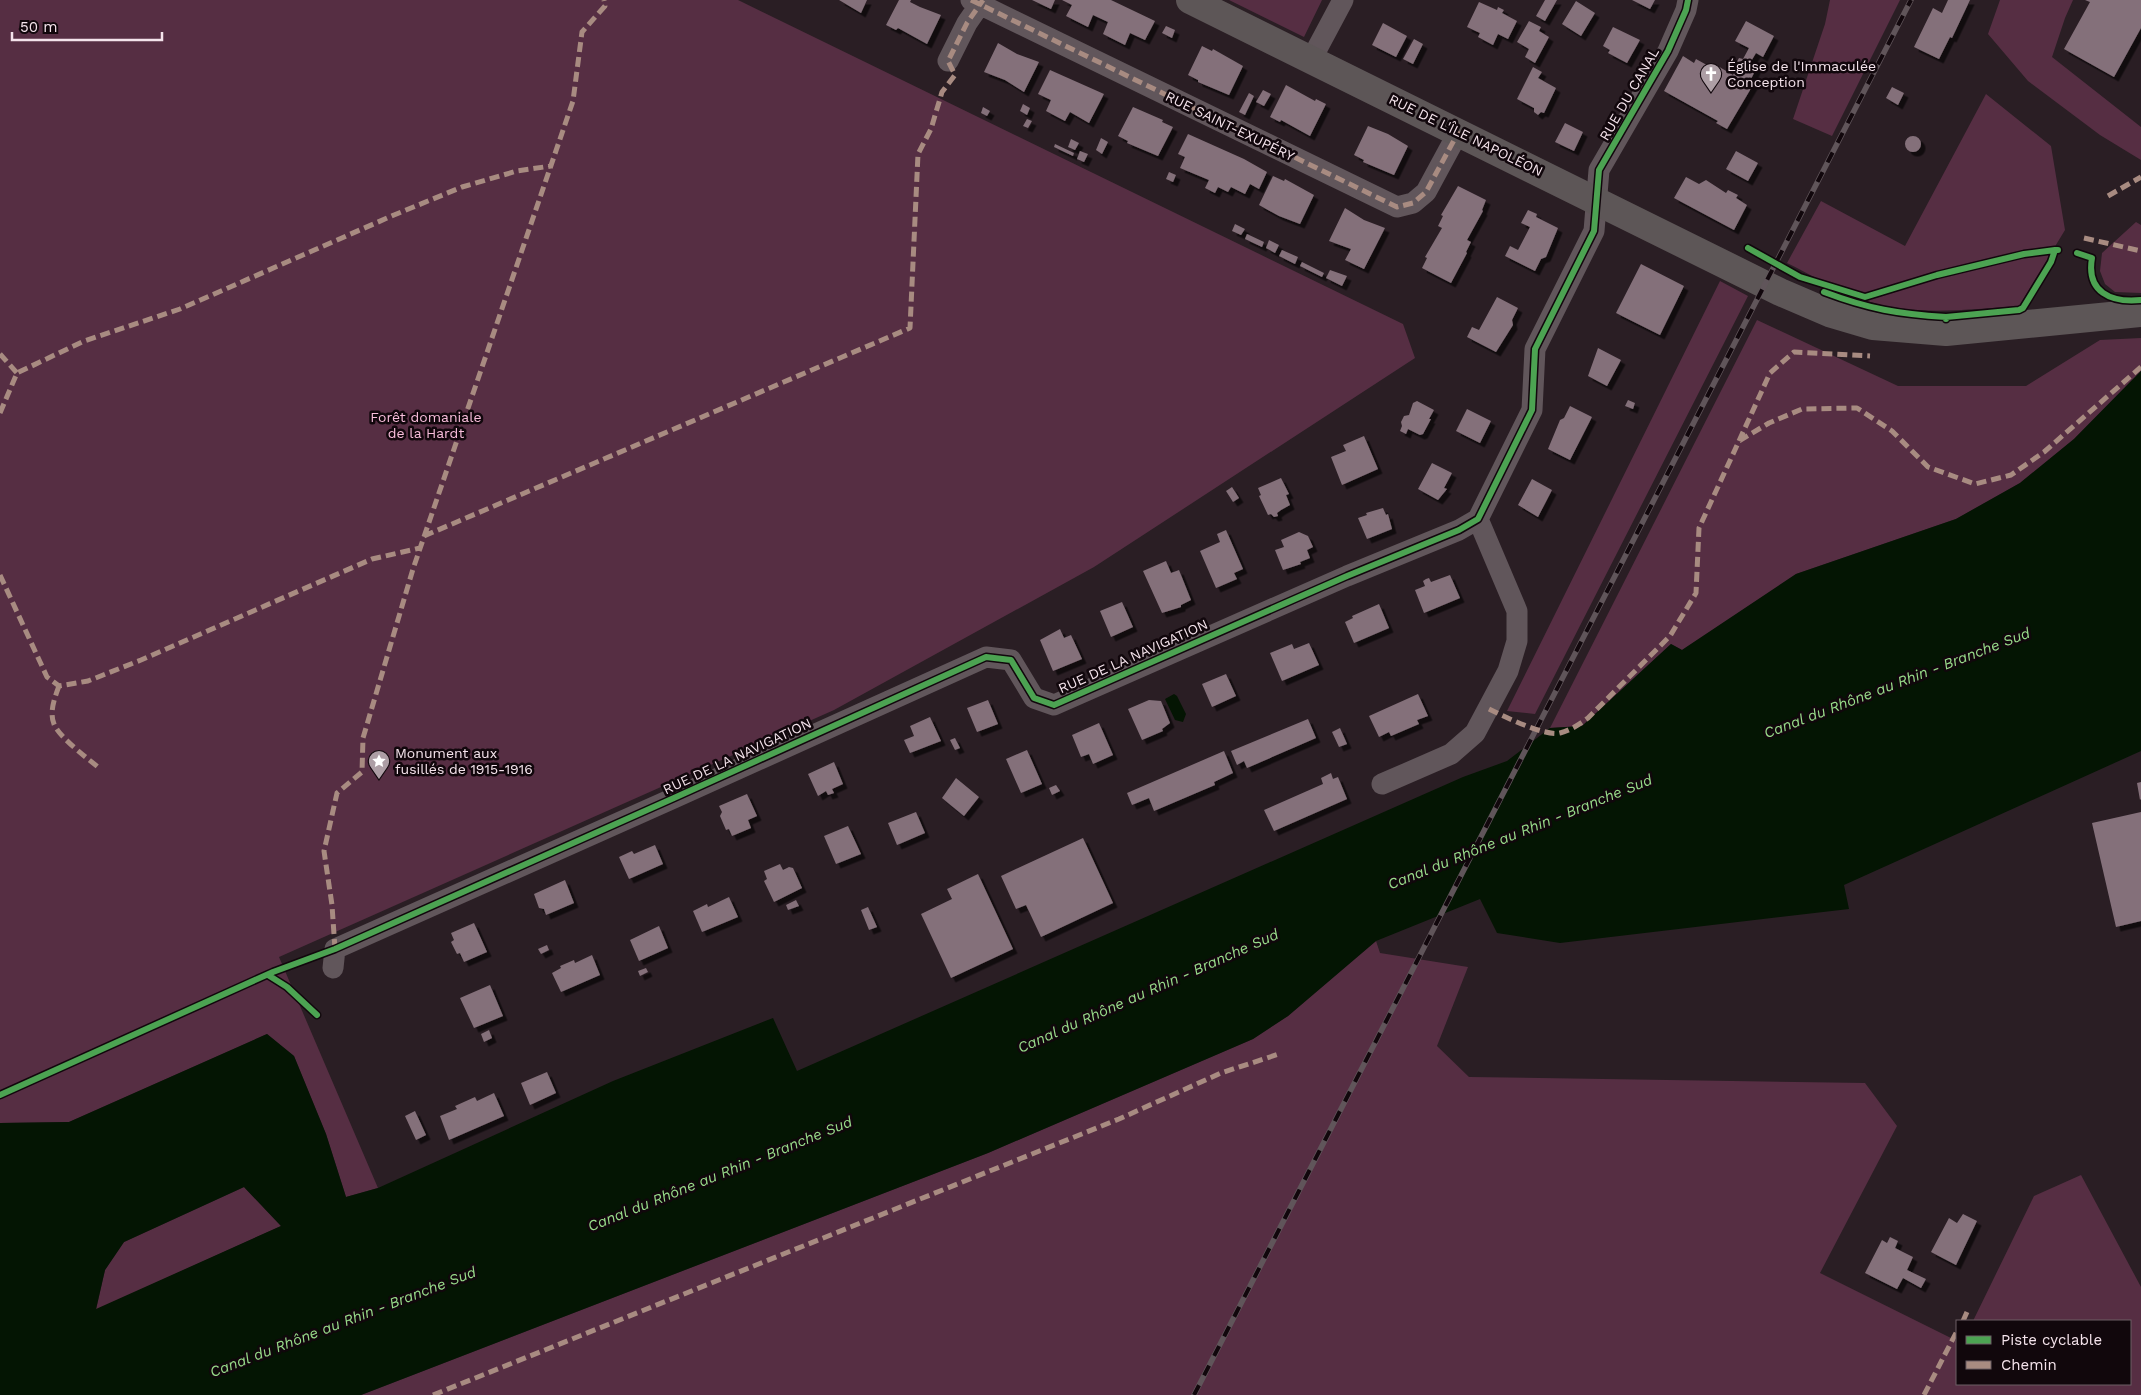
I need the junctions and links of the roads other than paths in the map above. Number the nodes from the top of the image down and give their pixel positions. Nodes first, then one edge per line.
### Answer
1 (1190, 0) edge
2 (1343, 0) edge
3 (1688, 0) edge
4 (978, 2) edge
5 (1311, 60) junction
6 (948, 61) dead end
7 (1459, 131) junction
8 (1597, 200) junction
9 (2140, 313) edge
10 (1478, 519) junction
11 (1382, 784) dead end
12 (334, 959) dead end

1 - 5 main road, RUE DE L'ÎLE NAPOLÉON
2 - 5 street
3 - 8 street, RUE DU CANAL
4 - 6 street
4 - 7 street, RUE SAINT-EXUPÉRY
5 - 7 main road, RUE DE L'ÎLE NAPOLÉON
7 - 8 main road, RUE DE L'ÎLE NAPOLÉON
8 - 9 main road, RUE DE L'ÎLE NAPOLÉON
8 - 10 street
10 - 11 street
10 - 12 street, RUE DE LA NAVIGATION

